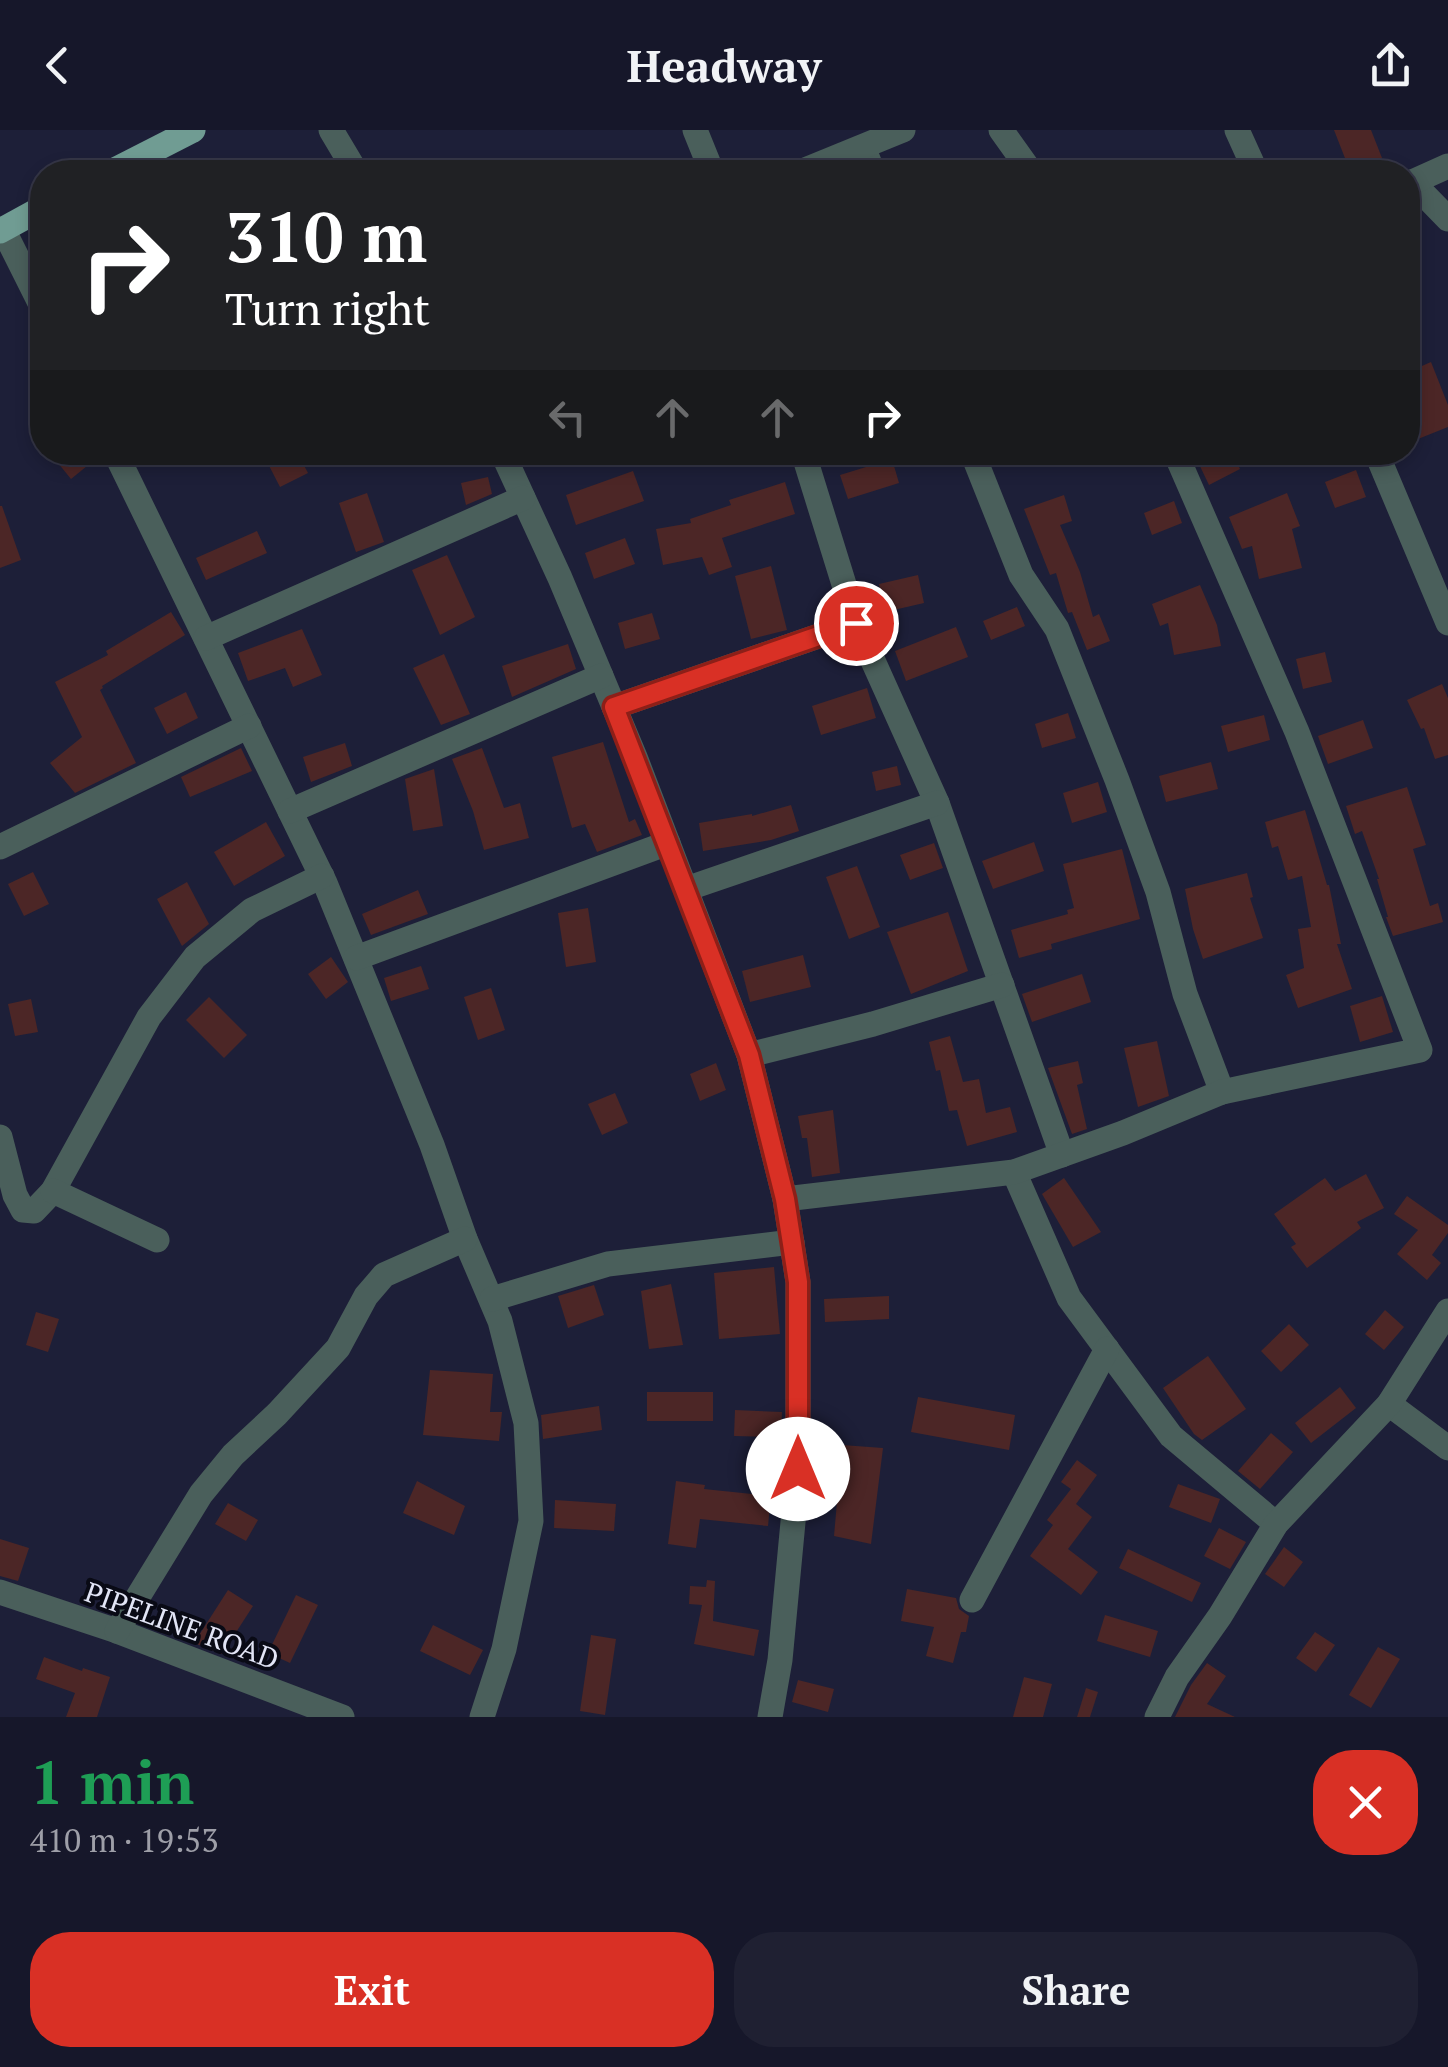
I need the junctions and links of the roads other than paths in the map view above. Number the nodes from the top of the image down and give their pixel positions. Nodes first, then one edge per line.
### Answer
1 (193, 130) edge
2 (332, 130) edge
3 (694, 130) edge
4 (902, 130) edge
5 (1001, 130) edge
6 (1237, 130) edge
7 (862, 147) junction
8 (135, 160) edge
9 (349, 160) edge
10 (707, 160) edge
11 (830, 160) edge
12 (868, 160) edge
13 (1022, 160) edge
14 (1251, 160) edge
15 (1448, 166) edge
16 (1420, 179) edge
17 (1420, 193) edge
18 (30, 215) edge
19 (1448, 220) edge
20 (2, 230) edge
21 (30, 285) edge
22 (121, 465) edge
23 (508, 465) edge
24 (807, 465) edge
25 (977, 465) edge
26 (1182, 465) edge
27 (1381, 465) edge
28 (523, 498) junction
29 (856, 623) junction
30 (1448, 623) edge
31 (206, 638) junction
32 (602, 676) junction
33 (614, 707) junction
34 (249, 726) junction
35 (937, 803) junction
36 (290, 810) junction
37 (668, 843) junction
38 (0, 847) edge
39 (322, 876) junction
40 (686, 889) junction
41 (356, 958) junction
42 (1002, 986) junction
43 (749, 1055) junction
44 (1222, 1092) junction
45 (0, 1137) edge
46 (1062, 1155) junction
47 (1014, 1172) junction
48 (53, 1191) junction
49 (785, 1199) junction
50 (466, 1239) junction
51 (158, 1240) dead end
52 (792, 1242) junction
53 (492, 1298) junction
54 (1448, 1310) edge
55 (1107, 1349) junction
56 (1389, 1404) junction
57 (1448, 1448) edge
58 (1276, 1524) junction
59 (0, 1592) edge
60 (972, 1600) dead end
61 (117, 1631) junction
62 (778, 1715) edge
63 (342, 1717) edge
64 (482, 1717) edge
65 (1157, 1717) edge

1 - 8 main road
2 - 9 street
3 - 10 street
4 - 7 street
5 - 13 street
6 - 14 street
7 - 11 street
7 - 12 street
15 - 16 street
17 - 19 street
18 - 20 main road
20 - 21 street
22 - 31 street
23 - 28 street
24 - 29 street
25 - 44 street
26 - 44 street
27 - 30 street
28 - 31 street
28 - 32 street
29 - 33 street
29 - 35 street
31 - 34 street
32 - 33 street
32 - 36 street
33 - 37 street
34 - 36 street
34 - 38 street
35 - 40 street
35 - 42 street
36 - 39 street
37 - 40 street
37 - 41 street
39 - 41 street
39 - 48 street
40 - 43 street
41 - 50 street
42 - 43 street
42 - 46 street
43 - 49 street
44 - 46 street
45 - 48 street
46 - 47 street
47 - 49 street
47 - 55 street
48 - 51 street
49 - 52 street
50 - 53 street
50 - 61 street
52 - 53 street
52 - 62 street
53 - 64 street
54 - 56 street
55 - 58 street
55 - 60 street
56 - 57 street
56 - 58 street
58 - 65 street
59 - 61 street, PIPELINE ROAD
61 - 63 street, PIPELINE ROAD

